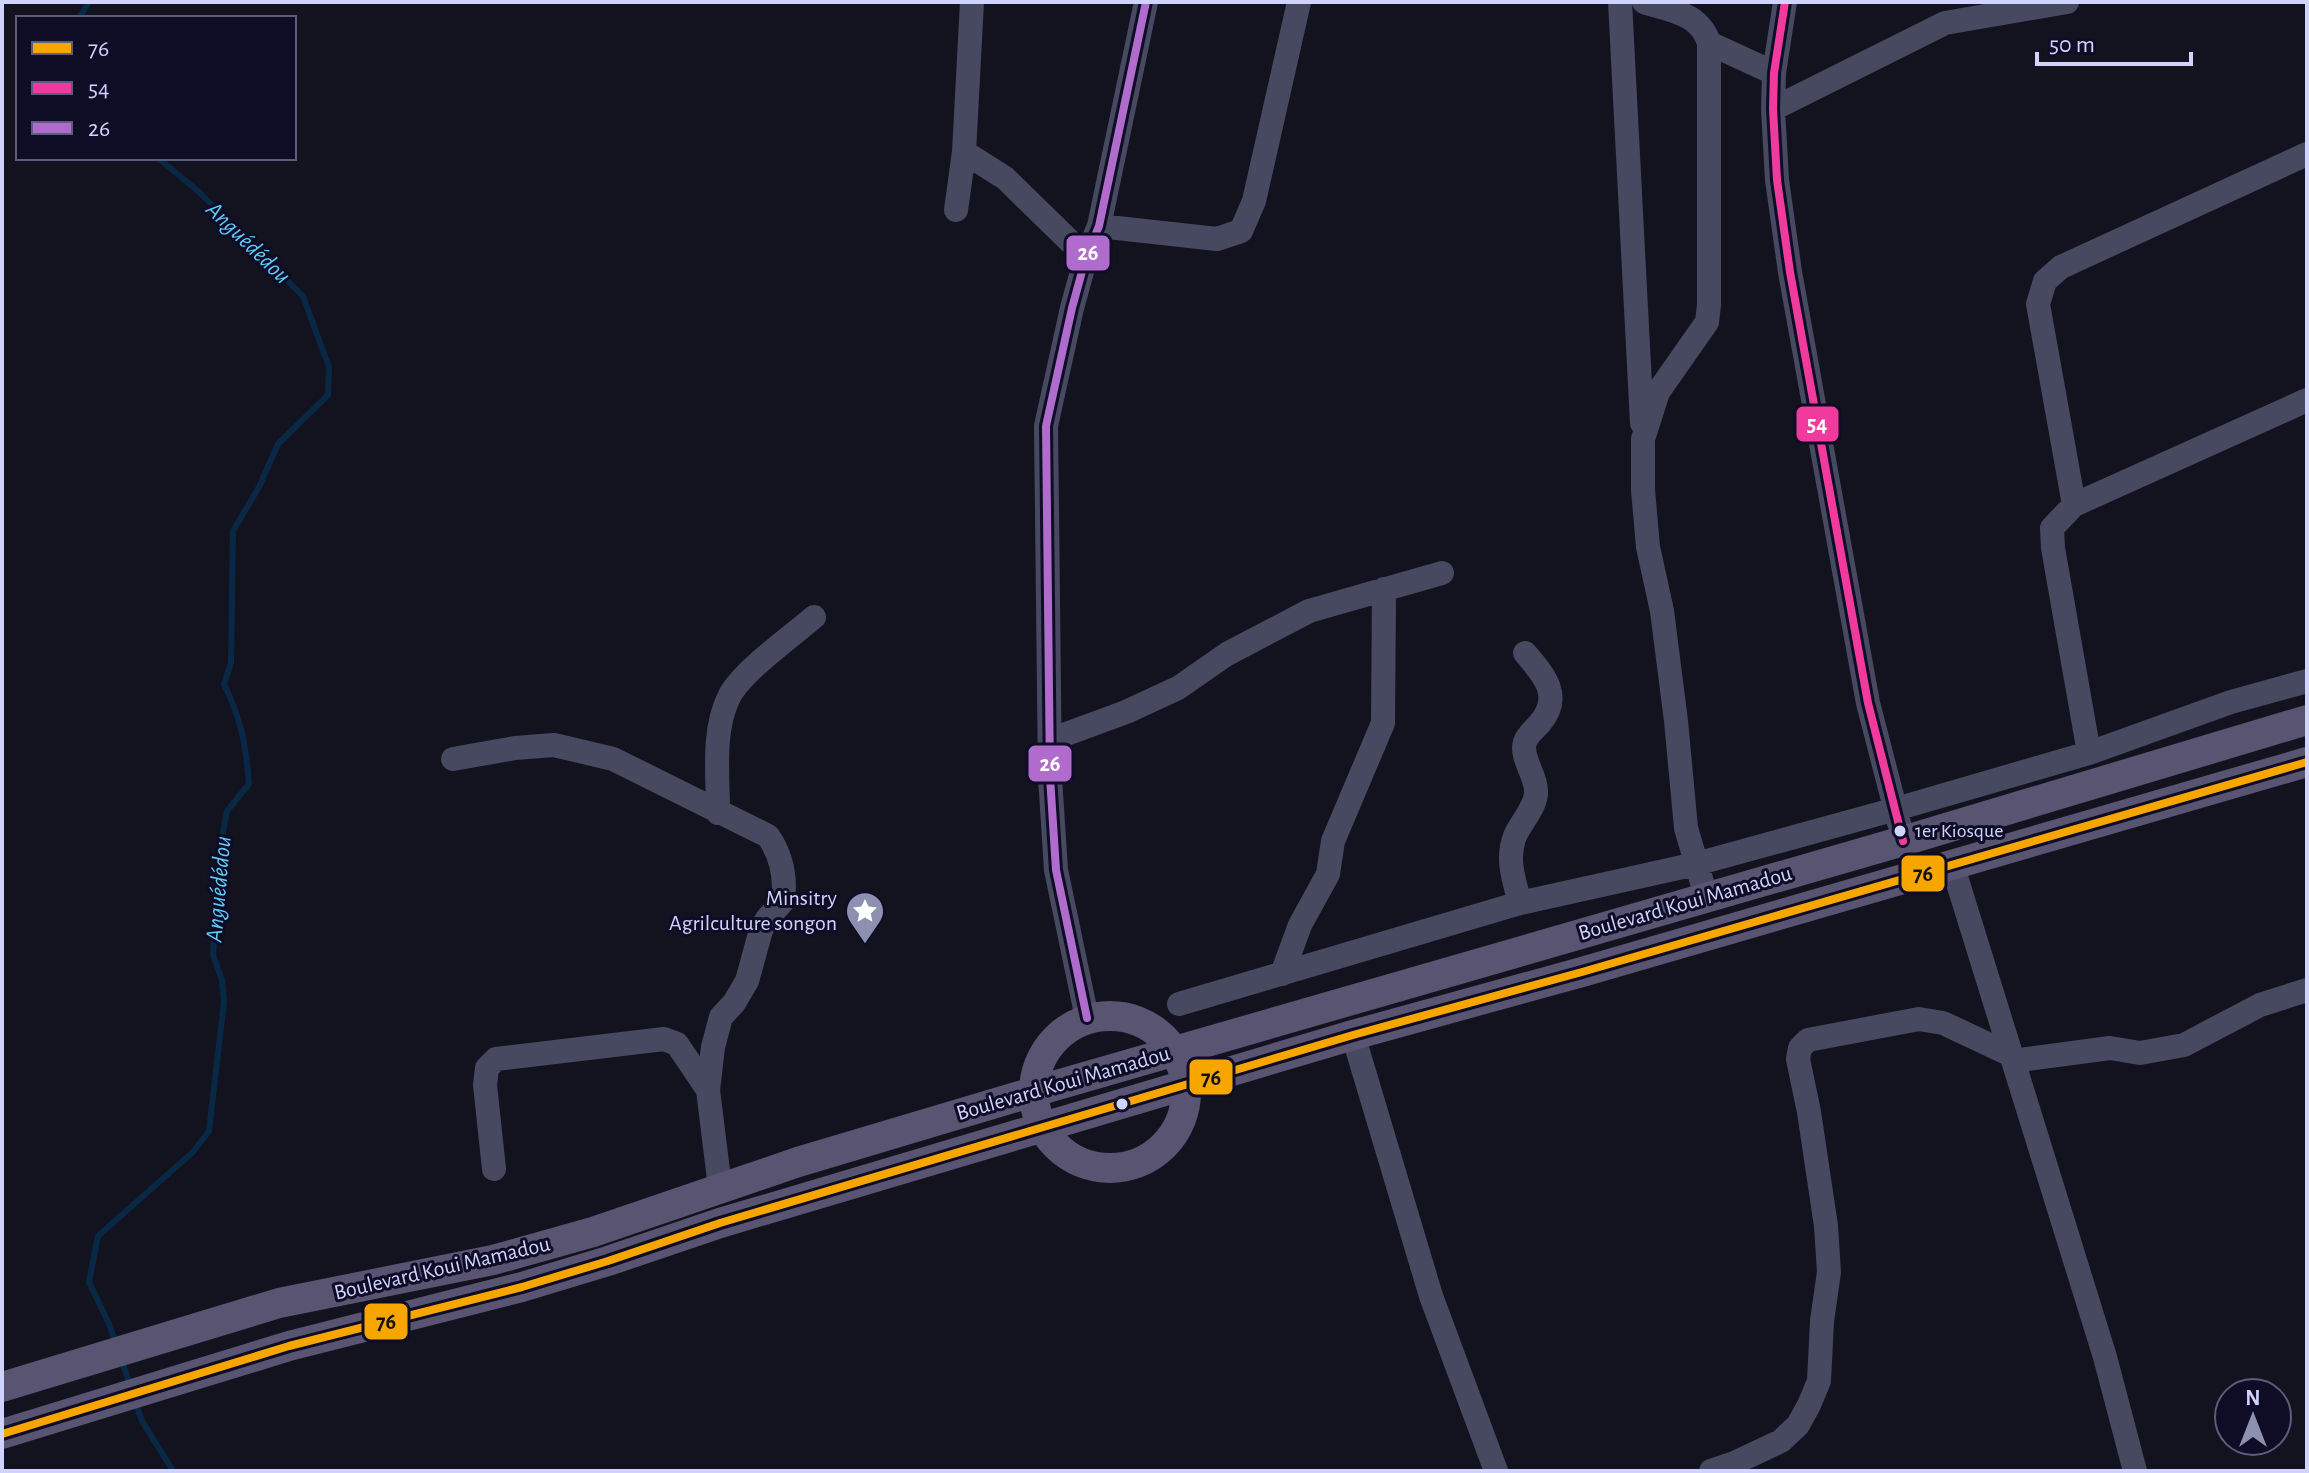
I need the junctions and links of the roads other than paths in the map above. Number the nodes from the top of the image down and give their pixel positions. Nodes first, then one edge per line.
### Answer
1 (972, 2) edge
2 (1146, 2) edge
3 (1299, 2) edge
4 (1620, 2) edge
5 (1644, 2) edge
6 (1785, 2) edge
7 (2067, 2) edge
8 (1709, 43) junction
9 (1774, 73) junction
10 (1773, 109) junction
11 (964, 152) junction
12 (2307, 154) edge
13 (956, 210) dead end
14 (1099, 226) junction
15 (1086, 257) junction
16 (2307, 400) edge
17 (1643, 439) junction
18 (2074, 505) junction
19 (1442, 573) dead end
20 (1384, 589) junction
21 (814, 617) dead end
22 (1525, 653) dead end
23 (2307, 681) edge
24 (2307, 720) edge
25 (1050, 740) junction
26 (2089, 753) junction
27 (453, 759) dead end
28 (2307, 762) edge
29 (1896, 809) junction
30 (718, 813) junction
31 (1903, 841) junction
32 (1696, 864) junction
33 (1952, 864) junction
34 (1706, 896) junction
35 (1520, 903) junction
36 (1282, 974) junction
37 (2307, 990) edge
38 (1179, 1004) dead end
39 (1087, 1018) junction
40 (1353, 1035) junction
41 (1175, 1050) junction
42 (2012, 1058) junction
43 (1187, 1086) junction
44 (708, 1090) junction
45 (1033, 1092) junction
46 (1041, 1127) junction
47 (494, 1169) dead end
48 (720, 1187) junction
49 (2, 1387) edge
50 (2, 1434) edge
51 (1496, 1471) edge
52 (1711, 1471) edge
53 (2135, 1471) edge

1 - 11 street
2 - 14 street
3 - 14 street
4 - 17 street
5 - 8 street
6 - 9 street
7 - 10 street
8 - 9 street
8 - 17 street
9 - 10 street
10 - 29 street
11 - 13 street
11 - 15 street
12 - 18 street
14 - 15 street
15 - 25 street
16 - 18 street
17 - 32 street
18 - 26 street
19 - 20 street
20 - 25 street
20 - 36 street
21 - 30 street
22 - 35 street
23 - 26 street
24 - 31 main road, Boulevard Koui Mamadou
25 - 39 street
26 - 29 street
27 - 30 street
28 - 33 main road, Boulevard Koui Mamadou
29 - 31 street
29 - 32 street
30 - 44 street
31 - 34 main road, Boulevard Koui Mamadou
32 - 34 street
32 - 35 street
33 - 40 main road, Boulevard Koui Mamadou
33 - 42 street
34 - 41 main road, Boulevard Koui Mamadou
35 - 36 street
36 - 38 street
37 - 42 street
39 - 41 main road
39 - 45 main road
40 - 43 main road, Boulevard Koui Mamadou
40 - 51 street
41 - 43 main road
41 - 45 main road, Boulevard Koui Mamadou
42 - 52 street
42 - 53 street
43 - 46 main road, Boulevard Koui Mamadou
43 - 46 main road
44 - 47 street
44 - 48 street
45 - 46 main road
45 - 48 main road, Boulevard Koui Mamadou
46 - 50 main road, Boulevard Koui Mamadou
48 - 49 main road, Boulevard Koui Mamadou

